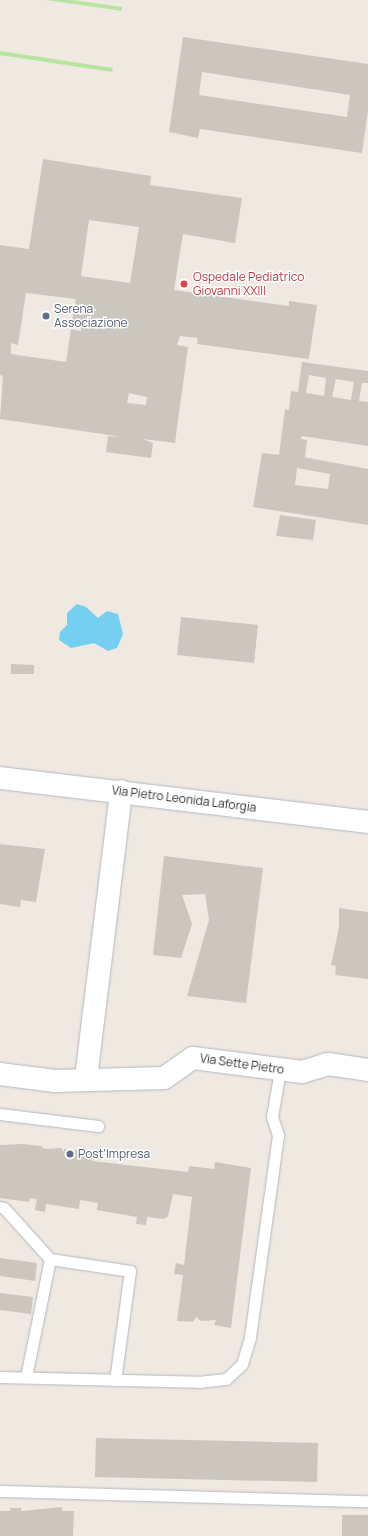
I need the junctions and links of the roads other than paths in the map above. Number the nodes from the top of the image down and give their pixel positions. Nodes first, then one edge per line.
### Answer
1 (0, 778) edge
2 (121, 791) junction
3 (368, 822) edge
4 (280, 1070) junction
5 (368, 1070) edge
6 (0, 1074) edge
7 (86, 1078) junction
8 (0, 1114) edge
9 (98, 1126) dead end
10 (0, 1207) edge
11 (50, 1259) junction
12 (0, 1377) edge
13 (26, 1377) junction
14 (115, 1380) junction
15 (0, 1491) edge
16 (368, 1501) edge

1 - 2 street, Via Pietro Leonida Laforgia
2 - 3 street, Via Pietro Leonida Laforgia
2 - 7 street
4 - 5 street, Via Sette Pietro
4 - 7 street, Via Sette Pietro
4 - 14 lane
6 - 7 street, Via Sette Pietro
8 - 9 lane
10 - 11 lane
11 - 13 lane
11 - 14 lane
12 - 13 lane
13 - 14 lane
15 - 16 lane

